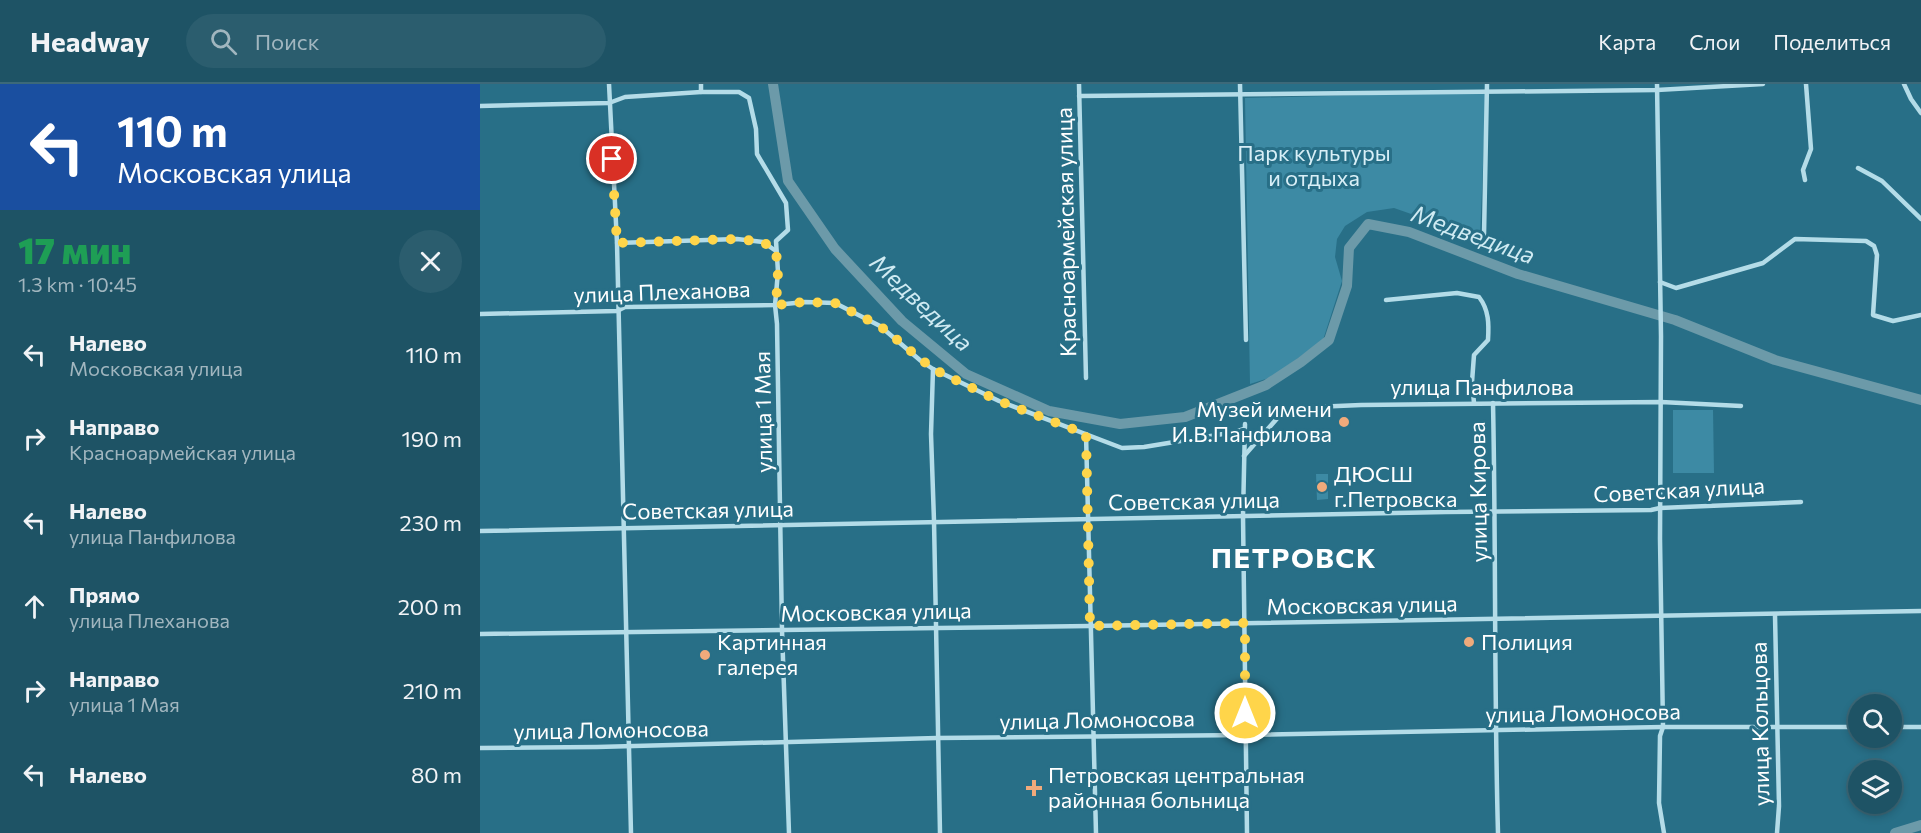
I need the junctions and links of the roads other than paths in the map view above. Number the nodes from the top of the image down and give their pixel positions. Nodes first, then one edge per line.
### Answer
1 (609, 84) edge
2 (701, 84) edge
3 (1079, 84) edge
4 (1240, 84) edge
5 (1487, 84) edge
6 (1763, 84) edge
7 (1806, 84) edge
8 (1904, 84) edge
9 (1657, 87) edge
10 (1487, 91) junction
11 (701, 92) junction
12 (1240, 94) junction
13 (1079, 96) junction
14 (609, 103) junction
15 (480, 106) edge
16 (1921, 113) edge
17 (1858, 168) dead end
18 (1804, 180) dead end
19 (1921, 219) edge
20 (1484, 235) dead end
21 (617, 243) junction
22 (776, 251) junction
23 (1660, 284) junction
24 (1386, 300) dead end
25 (776, 305) junction
26 (617, 310) junction
27 (480, 314) edge
28 (1921, 315) edge
29 (1246, 340) dead end
30 (933, 369) junction
31 (1086, 378) dead end
32 (1661, 402) junction
33 (1474, 403) junction
34 (1493, 403) junction
35 (1741, 406) dead end
36 (1086, 434) junction
37 (1245, 456) junction
38 (1801, 502) dead end
39 (1660, 507) junction
40 (1494, 513) junction
41 (1243, 516) junction
42 (1089, 519) junction
43 (934, 521) junction
44 (781, 525) junction
45 (624, 528) junction
46 (480, 531) edge
47 (1921, 611) edge
48 (1775, 615) junction
49 (1662, 616) junction
50 (1496, 619) junction
51 (1245, 623) junction
52 (1090, 626) junction
53 (935, 628) junction
54 (782, 630) junction
55 (627, 632) junction
56 (480, 634) edge
57 (1777, 726) junction
58 (1663, 727) junction
59 (1848, 727) edge
60 (1902, 727) edge
61 (1921, 727) edge
62 (1495, 731) junction
63 (1245, 735) junction
64 (1094, 737) junction
65 (937, 738) junction
66 (786, 742) junction
67 (629, 746) junction
68 (480, 748) edge
69 (631, 833) edge
70 (789, 833) edge
71 (940, 833) edge
72 (1096, 833) edge
73 (1247, 833) edge
74 (1498, 833) edge
75 (1664, 833) edge
76 (1777, 833) edge

1 - 14 street
2 - 11 street
3 - 13 street, Красноармейская улица
4 - 12 street
5 - 10 street
6 - 9 street
7 - 18 street
8 - 16 street
9 - 10 street
9 - 23 street
10 - 12 street
10 - 20 street
11 - 14 street
11 - 22 street, улица 1 Мая
12 - 13 street
12 - 29 street
13 - 31 street, Красноармейская улица
14 - 15 street
14 - 21 street
17 - 19 street
21 - 22 street
21 - 26 street
22 - 25 street, улица 1 Мая
23 - 28 street
23 - 32 street
24 - 33 street
25 - 26 street, улица Плеханова
25 - 30 street, улица Плеханова
25 - 44 street, улица 1 Мая
26 - 27 street, улица Плеханова
26 - 45 street
30 - 36 street
30 - 43 street
32 - 34 street, улица Панфилова
32 - 35 street, улица Панфилова
32 - 39 street
33 - 34 street, улица Панфилова
33 - 37 street, улица Панфилова
34 - 40 street, улица Кирова
36 - 37 street
36 - 42 street
37 - 41 street
38 - 39 street, Советская улица
39 - 40 street, Советская улица
39 - 49 street
40 - 41 street, Советская улица
40 - 50 street, улица Кирова
41 - 42 street, Советская улица
41 - 51 street
42 - 43 street, Советская улица
42 - 52 street
43 - 44 street, Советская улица
43 - 53 street
44 - 45 street, Советская улица
44 - 54 street, улица 1 Мая
45 - 46 street, Советская улица
45 - 55 street
47 - 48 street, Московская улица
48 - 49 street, Московская улица
48 - 57 street, улица Кольцова
49 - 50 street, Московская улица
49 - 58 street
50 - 51 street, Московская улица
50 - 62 street, улица Кирова
51 - 52 street, Московская улица
51 - 63 street
52 - 53 street, Московская улица
52 - 64 street
53 - 54 street, Московская улица
53 - 65 street
54 - 55 street, Московская улица
54 - 66 street, улица 1 Мая
55 - 56 street, Московская улица
55 - 67 street
57 - 58 street, улица Ломоносова
57 - 59 street, улица Ломоносова
57 - 76 street, улица Кольцова
58 - 62 street, улица Ломоносова
58 - 75 street
60 - 61 street
62 - 63 street, улица Ломоносова
62 - 74 street, улица Кирова
63 - 64 street, улица Ломоносова
63 - 73 street
64 - 65 street, улица Ломоносова
64 - 72 street
65 - 66 street, улица Ломоносова
65 - 71 street
66 - 67 street, улица Ломоносова
66 - 70 street, улица 1 Мая
67 - 68 street, улица Ломоносова
67 - 69 street

